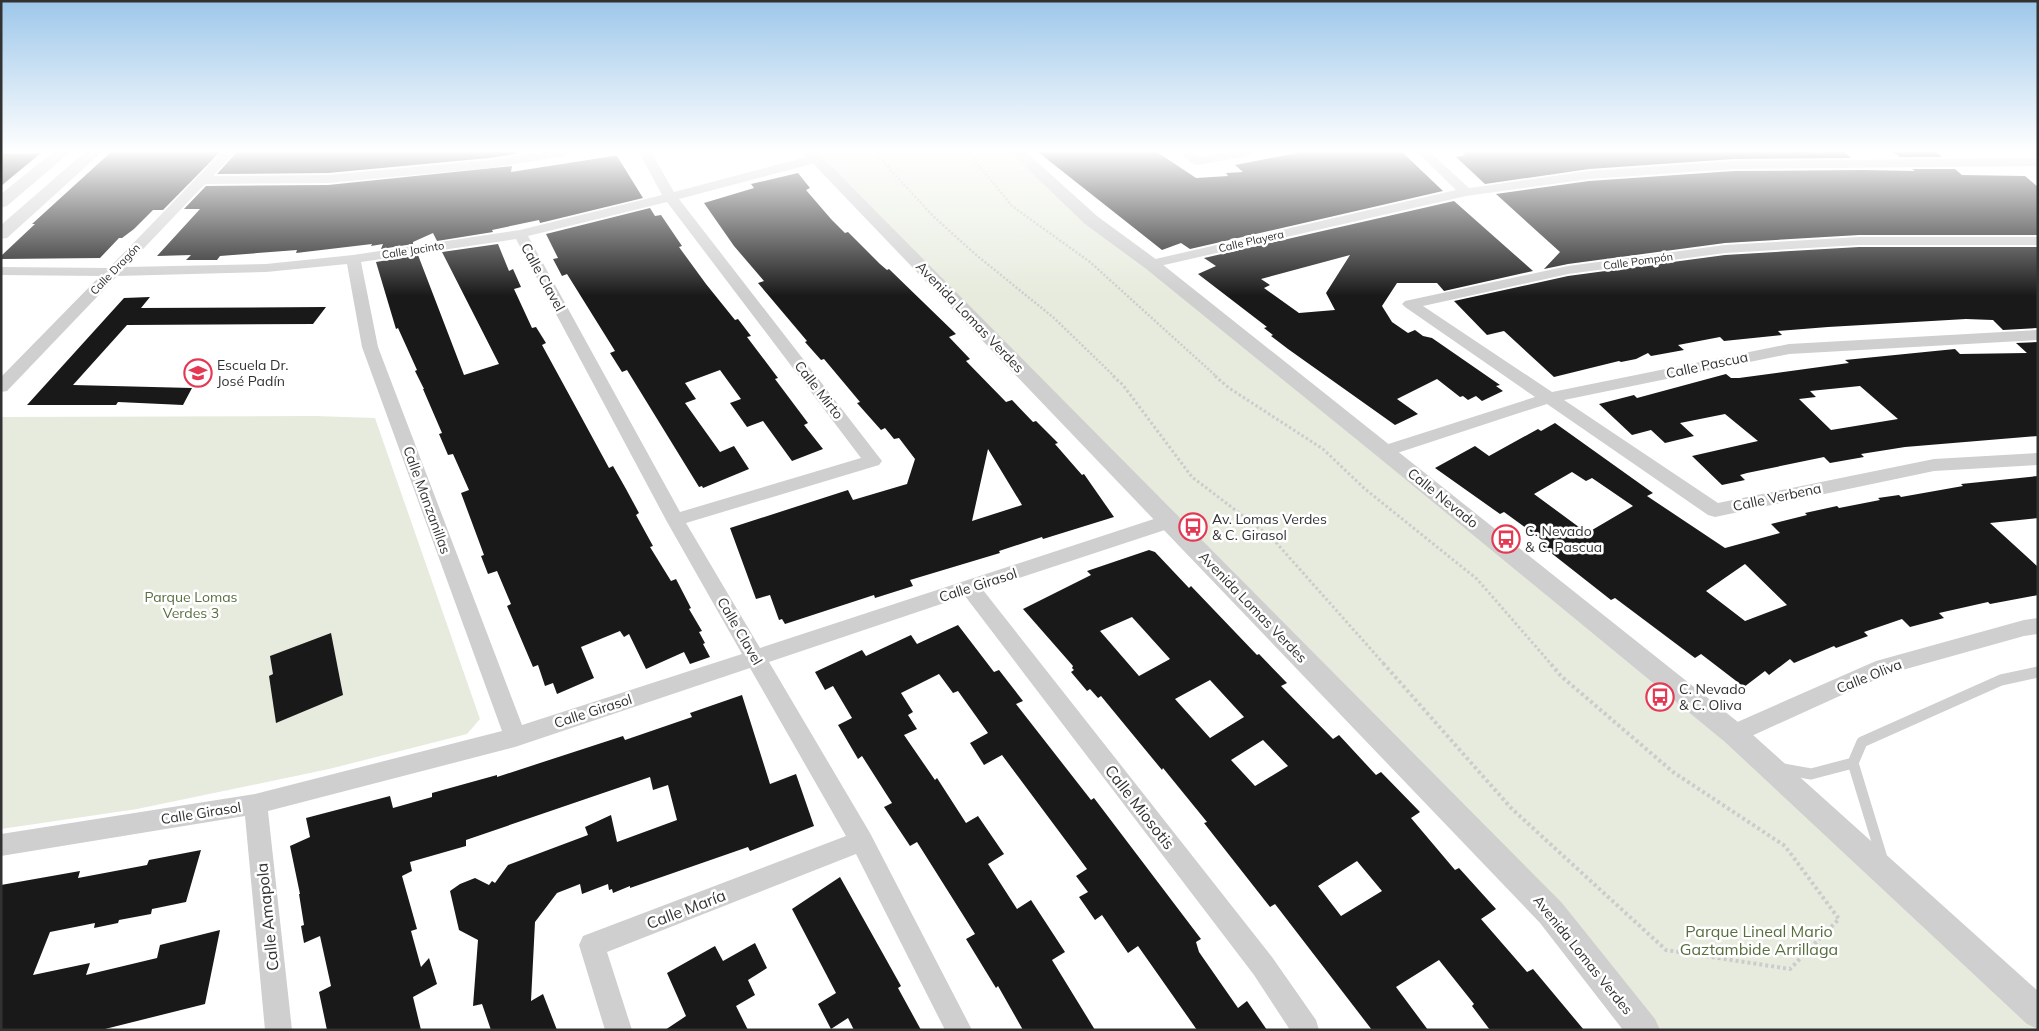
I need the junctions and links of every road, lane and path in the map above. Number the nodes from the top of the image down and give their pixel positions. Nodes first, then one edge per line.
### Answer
1 (39, 200) edge
2 (182, 200) edge
3 (657, 200) edge
4 (672, 200) edge
5 (856, 200) edge
6 (918, 200) edge
7 (1007, 200) edge
8 (1069, 200) edge
9 (1431, 200) edge
10 (1, 234) edge
11 (520, 234) junction
12 (2038, 241) edge
13 (353, 260) junction
14 (1151, 264) junction
15 (1, 271) edge
16 (112, 272) junction
17 (2038, 336) edge
18 (1, 386) edge
19 (1549, 398) junction
20 (1385, 451) junction
21 (2038, 459) edge
22 (676, 520) junction
23 (1170, 521) junction
24 (970, 588) junction
25 (2038, 626) edge
26 (756, 659) junction
27 (2038, 672) edge
28 (1734, 734) junction
29 (515, 737) junction
30 (1853, 763) junction
31 (1769, 766) junction
32 (255, 804) junction
33 (862, 841) junction
34 (1, 845) edge
35 (1888, 876) junction
36 (2038, 1013) edge
37 (277, 1029) edge
38 (619, 1030) edge
39 (959, 1030) edge
40 (1306, 1030) edge
41 (1644, 1030) edge

1 - 10 street
2 - 16 street, Calle Dragón
3 - 11 street, Calle Jacinto
4 - 22 street, Calle Mirto
5 - 23 street, Avenida Lomas Verdes
6 - 7 path
8 - 14 street, Calle Nevado
9 - 14 street, Calle Playera
11 - 13 street, Calle Jacinto
11 - 22 street, Calle Clavel
12 - 19 street, Calle Pompón
13 - 16 street, Calle Jacinto
13 - 29 street, Calle Manzanillas
14 - 20 street, Calle Nevado
15 - 16 street, Calle Jacinto
16 - 18 street, Calle Dragón
17 - 19 street, Calle Pascua
19 - 20 street, Calle Pascua
19 - 21 street, Calle Verbena
20 - 28 street, Calle Nevado
22 - 26 street, Calle Clavel
23 - 24 street, Calle Girasol
23 - 41 street, Avenida Lomas Verdes
24 - 26 street, Calle Girasol
24 - 40 street, Calle Miosotis
25 - 28 street, Calle Oliva
26 - 29 street, Calle Girasol
26 - 33 street, Calle Clavel
27 - 30 lane
28 - 31 street, Calle Nevado
29 - 32 street, Calle Girasol
30 - 31 lane
30 - 35 lane
31 - 35 street, Calle Nevado
32 - 34 street, Calle Girasol
32 - 37 street, Calle Amapola
33 - 38 street, Calle María
33 - 39 street, Calle Clavel
35 - 36 street, Calle Nevado

